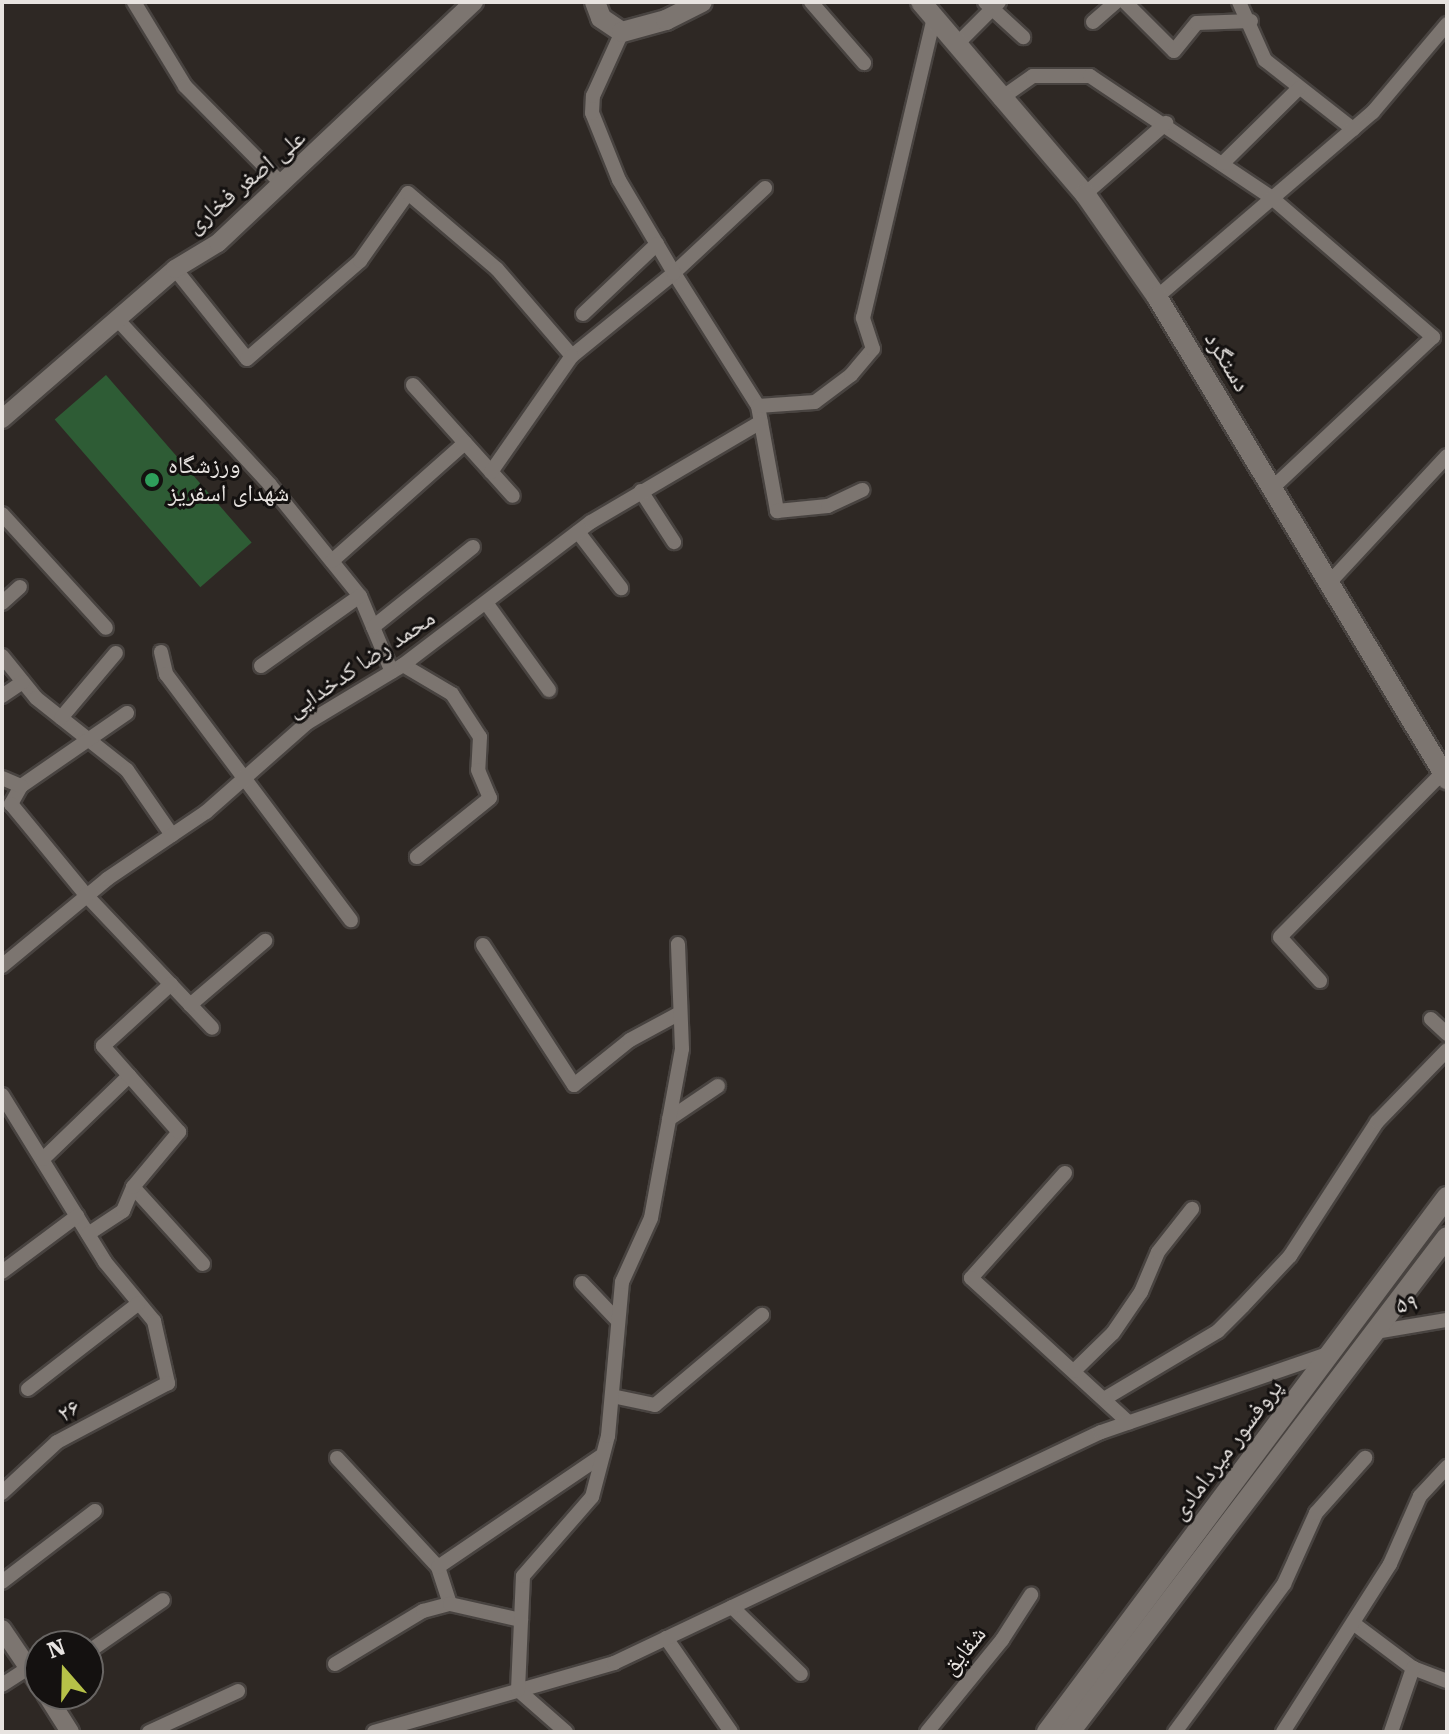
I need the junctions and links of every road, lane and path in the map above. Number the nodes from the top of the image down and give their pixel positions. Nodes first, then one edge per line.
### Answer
1 (156, 2) edge
2 (474, 2) edge
3 (595, 2) edge
4 (702, 2) edge
5 (811, 2) edge
6 (1116, 2) edge
7 (1125, 2) edge
8 (1239, 2) edge
9 (992, 4) edge
10 (139, 7) edge
11 (928, 10) edge
12 (1251, 21) junction
13 (1093, 22) dead end
14 (1447, 24) edge
15 (622, 32) junction
16 (1023, 37) dead end
17 (956, 45) junction
18 (864, 63) dead end
19 (1299, 88) junction
20 (1000, 99) junction
21 (1166, 123) junction
22 (1353, 129) junction
23 (1223, 163) junction
24 (282, 184) junction
25 (765, 188) dead end
26 (1085, 194) junction
27 (1272, 198) junction
28 (657, 244) junction
29 (175, 269) junction
30 (674, 273) junction
31 (1157, 297) junction
32 (583, 314) dead end
33 (117, 319) junction
34 (572, 356) junction
35 (413, 385) dead end
36 (758, 406) junction
37 (2, 419) edge
38 (761, 422) junction
39 (465, 443) junction
40 (1447, 456) edge
41 (491, 472) junction
42 (1272, 488) junction
43 (863, 490) dead end
44 (641, 491) junction
45 (513, 496) dead end
46 (2, 514) edge
47 (578, 532) junction
48 (674, 542) dead end
49 (473, 547) dead end
50 (332, 561) junction
51 (1329, 583) junction
52 (20, 587) dead end
53 (621, 588) dead end
54 (360, 596) junction
55 (2, 603) edge
56 (487, 604) junction
57 (373, 627) junction
58 (106, 628) dead end
59 (161, 652) dead end
60 (116, 653) dead end
61 (2, 656) edge
62 (261, 666) dead end
63 (397, 668) junction
64 (23, 682) junction
65 (549, 690) dead end
66 (2, 696) edge
67 (127, 713) dead end
68 (61, 718) junction
69 (87, 739) junction
70 (1445, 775) edge
71 (2, 778) edge
72 (242, 780) junction
73 (21, 786) junction
74 (172, 835) junction
75 (417, 857) dead end
76 (86, 895) junction
77 (351, 920) dead end
78 (265, 941) dead end
79 (678, 944) dead end
80 (483, 945) dead end
81 (2, 966) edge
82 (1320, 981) dead end
83 (171, 984) junction
84 (190, 1005) junction
85 (680, 1013) junction
86 (1431, 1019) dead end
87 (212, 1028) dead end
88 (1447, 1034) edge
89 (1447, 1050) edge
90 (129, 1076) junction
91 (718, 1086) dead end
92 (2, 1095) edge
93 (669, 1119) junction
94 (43, 1159) junction
95 (1065, 1173) dead end
96 (133, 1187) junction
97 (1447, 1197) edge
98 (1192, 1209) dead end
99 (77, 1216) junction
100 (88, 1234) junction
101 (1447, 1237) edge
102 (203, 1264) dead end
103 (2, 1272) edge
104 (582, 1283) dead end
105 (139, 1303) junction
106 (762, 1315) dead end
107 (1447, 1320) edge
108 (618, 1321) junction
109 (1375, 1332) junction
110 (1333, 1353) junction
111 (1074, 1371) junction
112 (28, 1389) dead end
113 (612, 1396) junction
114 (1104, 1399) junction
115 (1129, 1423) junction
116 (603, 1455) junction
117 (337, 1458) dead end
118 (1365, 1458) dead end
119 (1447, 1467) edge
120 (2, 1493) edge
121 (95, 1511) dead end
122 (438, 1567) junction
123 (2, 1582) edge
124 (1031, 1595) dead end
125 (163, 1600) dead end
126 (450, 1604) junction
127 (732, 1607) junction
128 (521, 1620) junction
129 (1353, 1623) junction
130 (2, 1629) edge
131 (666, 1638) junction
132 (104, 1641) edge
133 (24, 1662) edge
134 (335, 1664) dead end
135 (1413, 1668) junction
136 (24, 1671) edge
137 (801, 1674) dead end
138 (1447, 1681) edge
139 (2, 1685) edge
140 (518, 1690) junction
141 (238, 1691) dead end
142 (56, 1710) edge
143 (70, 1732) edge
144 (149, 1732) edge
145 (374, 1732) edge
146 (566, 1732) edge
147 (731, 1732) edge
148 (927, 1732) edge
149 (1047, 1732) edge
150 (1070, 1732) edge
151 (1175, 1732) edge
152 (1283, 1732) edge
153 (1391, 1732) edge

1 - 10 street
2 - 24 street, علی اصغر فخاری
3 - 15 main road
4 - 15 main road
5 - 18 street
6 - 13 street
7 - 12 street
8 - 12 street
9 - 16 street
9 - 17 street
10 - 24 street
11 - 17 main road, دستگرد
11 - 36 street
12 - 19 street
14 - 22 street
15 - 28 street
17 - 20 main road, دستگرد
19 - 22 street
19 - 23 street
20 - 21 street
20 - 26 main road, دستگرد
21 - 23 street
21 - 26 street
22 - 27 street
23 - 27 street
24 - 29 street, علی اصغر فخاری
25 - 30 street
26 - 31 main road, دستگرد
27 - 31 street
27 - 42 street
28 - 30 street
28 - 32 street
29 - 33 street, علی اصغر فخاری
29 - 34 street
30 - 34 street
30 - 36 street
31 - 42 main road, دستگرد
33 - 37 street, علی اصغر فخاری
33 - 50 street
34 - 41 street
35 - 39 street
36 - 38 street
38 - 43 street
38 - 44 street, محمد رضا کدخدایی
39 - 41 street
39 - 50 street
40 - 51 street
41 - 45 street
42 - 51 main road, دستگرد
44 - 47 street, محمد رضا کدخدایی
44 - 48 street
46 - 58 street
47 - 53 street
47 - 56 street, محمد رضا کدخدایی
49 - 57 street
50 - 54 street
51 - 70 main road, دستگرد
52 - 55 street
54 - 57 street
54 - 62 street
56 - 63 street, محمد رضا کدخدایی
56 - 65 street
57 - 63 street
59 - 72 street
60 - 68 street
61 - 64 street
63 - 72 street, محمد رضا کدخدایی
63 - 75 street
64 - 66 street
64 - 68 street
67 - 69 street
68 - 69 street
69 - 73 street
69 - 74 street
70 - 82 street
71 - 73 street
72 - 74 street, محمد رضا کدخدایی
72 - 77 street
73 - 76 street
74 - 76 street, محمد رضا کدخدایی
76 - 81 street, محمد رضا کدخدایی
76 - 83 street
78 - 84 street
79 - 85 street
80 - 85 street
83 - 84 street
83 - 90 street
84 - 87 street
85 - 93 street
86 - 88 street
89 - 114 street
90 - 94 street
90 - 96 street
91 - 93 street
92 - 94 street
93 - 108 street
94 - 99 street
95 - 111 street
96 - 100 street
96 - 102 street
97 - 110 main road, پروفسور میردامادی
98 - 111 street
99 - 100 street
99 - 103 street
100 - 105 street
101 - 109 main road, پروفسور میردامادی
104 - 108 street
105 - 112 street
105 - 120 street, ۲۶
106 - 113 street
107 - 109 street, ۵۹
108 - 113 street
109 - 150 main road, پروفسور میردامادی
110 - 115 street
110 - 149 main road, پروفسور میردامادی
111 - 114 street
113 - 116 street
114 - 115 street
115 - 127 street
116 - 122 street
116 - 128 street
117 - 122 street
118 - 151 street
119 - 129 street
121 - 123 street
122 - 126 street
124 - 148 street, شقایق
125 - 132 street
126 - 128 street
126 - 134 street
127 - 131 street
127 - 137 street
128 - 140 street
129 - 135 street
129 - 152 street
130 - 133 street
131 - 140 street
131 - 147 street
135 - 138 street
135 - 153 street
136 - 139 street
140 - 145 street
140 - 146 street
141 - 144 street
142 - 143 street

